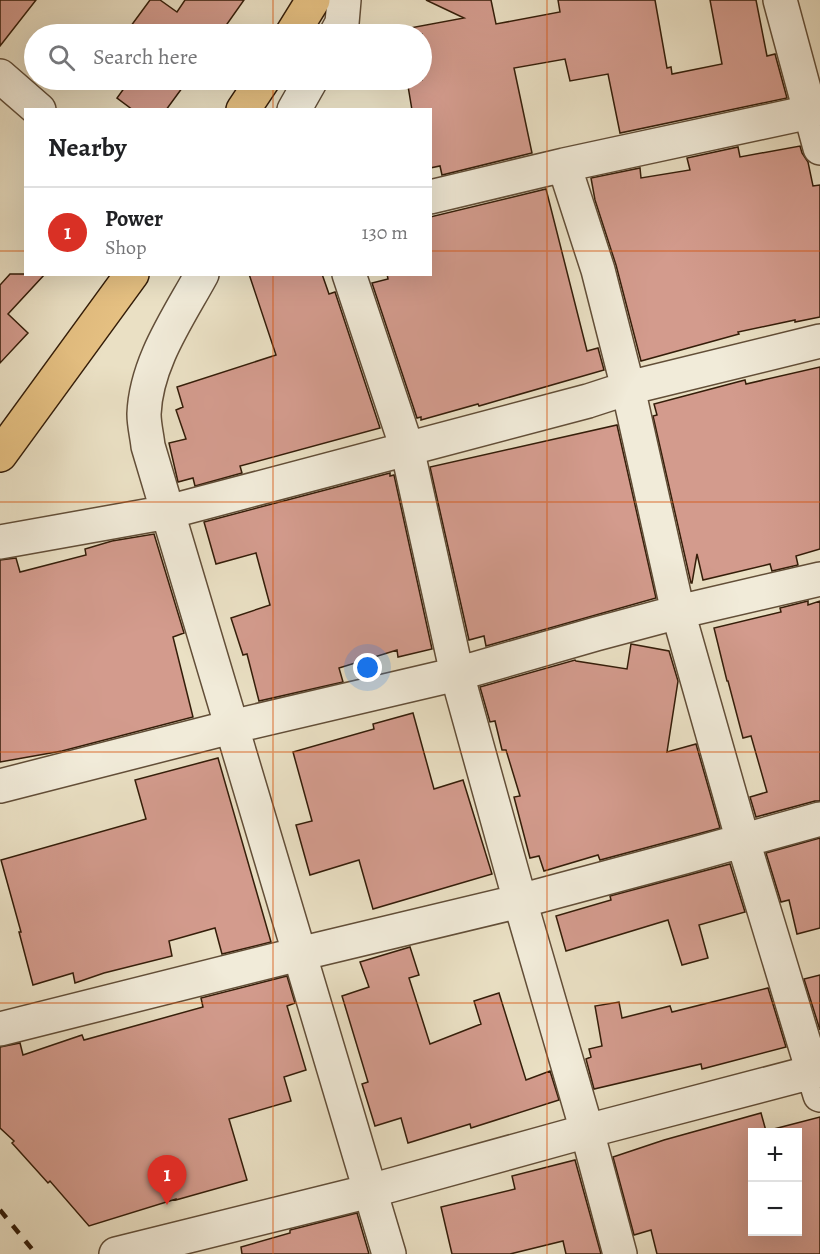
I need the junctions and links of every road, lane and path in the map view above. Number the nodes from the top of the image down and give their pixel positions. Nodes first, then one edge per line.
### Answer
1 (313, 0) edge
2 (344, 0) edge
3 (780, 0) edge
4 (298, 24) edge
5 (341, 24) edge
6 (0, 76) edge
7 (256, 90) edge
8 (305, 90) edge
9 (37, 108) edge
10 (244, 108) edge
11 (295, 108) edge
12 (810, 112) junction
13 (820, 148) edge
14 (564, 165) junction
15 (432, 197) edge
16 (131, 276) edge
17 (201, 276) edge
18 (350, 276) edge
19 (820, 341) edge
20 (628, 388) junction
21 (407, 448) junction
22 (0, 455) edge
23 (168, 512) junction
24 (0, 542) edge
25 (820, 579) edge
26 (678, 612) junction
27 (457, 674) junction
28 (231, 727) junction
29 (0, 786) edge
30 (820, 819) edge
31 (743, 841) junction
32 (520, 901) junction
33 (299, 954) junction
34 (0, 1029) edge
35 (818, 1079) edge
36 (587, 1131) junction
37 (370, 1191) junction
38 (116, 1254) edge
39 (389, 1254) edge
40 (620, 1254) edge

1 - 4 highway
2 - 5 street
3 - 12 street
6 - 9 street
7 - 10 highway
8 - 11 street
12 - 13 street
12 - 14 street
14 - 15 street
14 - 20 street
16 - 22 highway
17 - 23 street
18 - 21 street
19 - 20 street
20 - 21 street
20 - 26 street
21 - 23 street
21 - 27 street
23 - 24 street
23 - 28 street
25 - 26 street
26 - 27 street
26 - 31 street
27 - 28 street
27 - 32 street
28 - 29 street
28 - 33 street
30 - 31 street
31 - 32 street
31 - 35 street
32 - 33 street
32 - 36 street
33 - 34 street
33 - 37 street
35 - 36 street
36 - 37 street
36 - 40 street
37 - 38 street
37 - 39 street

